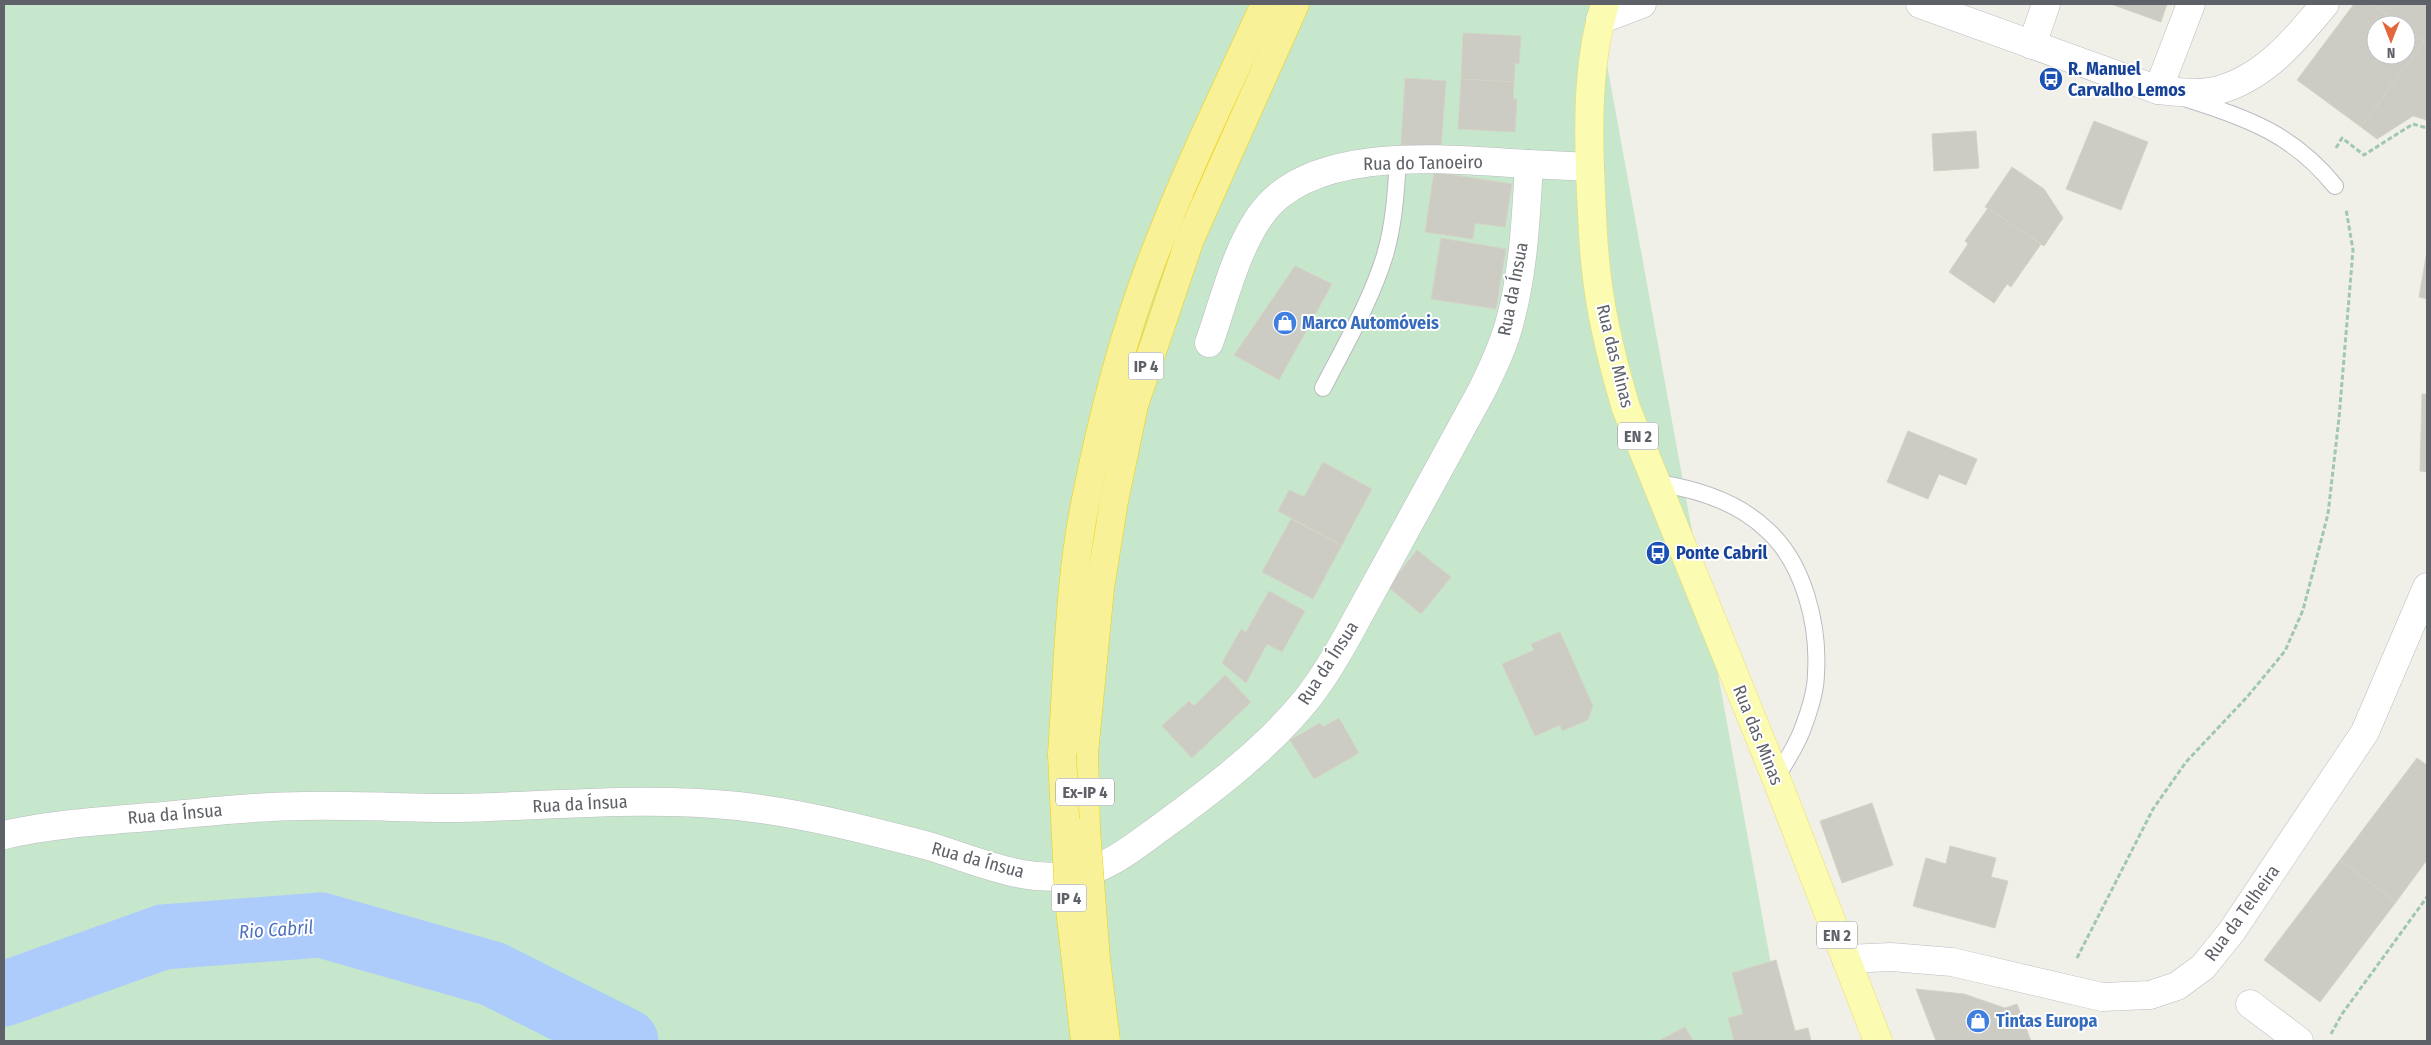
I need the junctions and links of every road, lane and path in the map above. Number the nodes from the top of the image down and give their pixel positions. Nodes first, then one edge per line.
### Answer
1 (1265, 4) edge
2 (1295, 4) edge
3 (1642, 4) edge
4 (1920, 4) edge
5 (2046, 4) edge
6 (2191, 4) edge
7 (2324, 4) edge
8 (1602, 12) edge
9 (2032, 45) junction
10 (2158, 90) junction
11 (2427, 128) edge
12 (1398, 160) junction
13 (1529, 164) junction
14 (1590, 167) junction
15 (2321, 168) junction
16 (2335, 186) joint
17 (1210, 343) dead end
18 (1323, 388) dead end
19 (1657, 484) junction
20 (2427, 587) edge
21 (1073, 753) junction
22 (1776, 778) junction
23 (1086, 831) joint
24 (4, 835) edge
25 (2427, 897) edge
26 (1846, 959) junction
27 (2062, 988) junction
28 (2250, 1004) dead end
29 (2329, 1038) dead end
30 (1085, 1041) edge
31 (1106, 1041) edge
32 (1878, 1041) edge
33 (2299, 1041) edge

1 - 21 highway, IP 4
2 - 21 highway, IP 4
3 - 8 street
4 - 9 street
5 - 9 street
6 - 10 street
7 - 10 street
8 - 14 main road, Rua das Minas / EN 2
9 - 10 street
10 - 15 lane
11 - 15 path
12 - 13 street, Rua do Tanoeiro
12 - 17 street, Rua do Tanoeiro
12 - 18 lane
13 - 14 street
13 - 24 street, Rua da Ínsua
14 - 19 main road, Rua das Minas / EN 2
15 - 16 lane
16 - 27 path
19 - 22 main road, Rua das Minas / EN 2
19 - 22 lane
20 - 27 street, Rua da Telheira
21 - 23 highway, Ex-IP 4
21 - 30 highway, IP 4, bridge
22 - 26 main road, Rua das Minas / EN 2
23 - 31 highway, IP 4, bridge
25 - 29 path
26 - 27 street, Rua da Telheira
26 - 32 main road, EN 2
28 - 33 street

